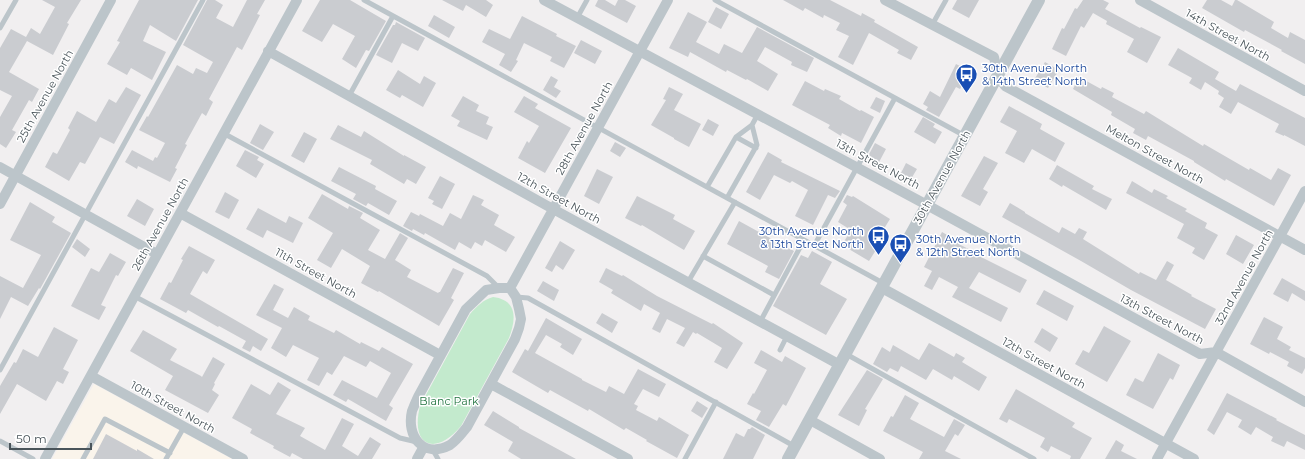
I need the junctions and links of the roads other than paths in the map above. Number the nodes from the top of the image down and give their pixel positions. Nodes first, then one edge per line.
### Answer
1 (16, 0) edge
2 (112, 0) edge
3 (203, 0) edge
4 (297, 0) edge
5 (364, 0) edge
6 (544, 0) edge
7 (587, 0) edge
8 (668, 0) edge
9 (715, 0) edge
10 (885, 0) edge
11 (946, 0) edge
12 (1039, 0) edge
13 (1140, 0) edge
14 (393, 16) junction
15 (577, 18) junction
16 (932, 25) junction
17 (0, 28) edge
18 (268, 51) junction
19 (640, 51) junction
20 (998, 76) junction
21 (1305, 91) edge
22 (349, 96) junction
23 (895, 98) junction
24 (758, 114) junction
25 (752, 125) junction
26 (598, 128) junction
27 (224, 133) junction
28 (965, 136) junction
29 (736, 137) junction
30 (756, 148) junction
31 (0, 167) edge
32 (857, 167) junction
33 (15, 176) junction
34 (707, 187) junction
35 (1305, 191) edge
36 (727, 198) junction
37 (735, 202) junction
38 (0, 204) edge
39 (927, 204) junction
40 (553, 209) junction
41 (180, 213) junction
42 (85, 214) junction
43 (1280, 236) junction
44 (804, 240) junction
45 (814, 246) junction
46 (1305, 250) edge
47 (158, 254) junction
48 (703, 256) junction
49 (688, 282) junction
50 (883, 286) junction
51 (499, 288) junction
52 (513, 293) junction
53 (774, 295) junction
54 (134, 296) junction
55 (760, 322) junction
56 (787, 336) junction
57 (780, 350) dead end
58 (1216, 352) junction
59 (440, 355) junction
60 (843, 359) junction
61 (0, 370) edge
62 (91, 376) junction
63 (491, 384) junction
64 (716, 402) junction
65 (1305, 402) edge
66 (810, 420) junction
67 (184, 427) junction
68 (0, 441) edge
69 (1165, 443) junction
70 (795, 446) junction
71 (428, 450) edge
72 (170, 453) junction
73 (47, 458) edge
74 (33, 459) edge
75 (83, 459) edge
76 (166, 459) edge
77 (243, 459) edge
78 (417, 459) edge
79 (628, 459) edge
80 (686, 459) edge
81 (788, 459) edge
82 (880, 459) edge
83 (1034, 459) edge
84 (1157, 459) edge
85 (1194, 459) edge

1 - 17 lane
2 - 33 street, 25th Avenue North
3 - 42 lane
4 - 18 street, 26th Avenue North
5 - 14 lane
6 - 15 street, 13th Street North
7 - 15 lane
8 - 19 street, 28th Avenue North
9 - 23 lane
10 - 16 street
11 - 16 lane
12 - 20 street, 30th Avenue North
13 - 21 street, 14th Street North
14 - 22 lane
14 - 26 lane
15 - 19 street, 13th Street North
16 - 20 street
18 - 22 street, 12th Street North
18 - 27 street, 26th Avenue North
19 - 24 street, 13th Street North
19 - 26 street, 28th Avenue North
20 - 28 street, 30th Avenue North
20 - 43 street, Melton Street North
22 - 40 street, 12th Street North
23 - 28 lane
23 - 32 lane
24 - 25 lane
24 - 32 street, 13th Street North
25 - 29 lane
25 - 30 lane
26 - 34 lane
26 - 40 street, 28th Avenue North
27 - 41 street, 26th Avenue North
27 - 51 lane
28 - 39 street, 30th Avenue North
29 - 30 lane
29 - 34 lane
30 - 36 lane
31 - 33 street
32 - 39 street, 13th Street North
32 - 45 lane
33 - 38 street, 25th Avenue North
33 - 42 street
34 - 36 lane
35 - 43 street, 32nd Avenue North
36 - 37 lane
37 - 44 lane
37 - 48 lane
39 - 50 street, 30th Avenue North
39 - 58 street, 13th Street North
40 - 49 street, 12th Street North
40 - 52 street, 28th Avenue North
41 - 47 street, 26th Avenue North
41 - 59 street, 11th Street North
42 - 47 street
42 - 61 lane
43 - 46 street, Melton Street North
43 - 58 street, 32nd Avenue North
44 - 45 lane
44 - 53 lane
45 - 50 lane
47 - 54 street, 26th Avenue North
48 - 49 lane
48 - 53 lane
49 - 55 street, 12th Street North
50 - 60 street, 30th Avenue North
50 - 69 street, 12th Street North
51 - 52 street
51 - 59 street
52 - 63 street
52 - 64 lane
53 - 55 lane
54 - 62 street, 26th Avenue North
54 - 71 lane
55 - 56 street, 12th Street North
56 - 57 lane
56 - 60 street, 12th Street North
58 - 65 street, 13th Street North
58 - 69 street, 32nd Avenue North
59 - 71 street
60 - 66 street, 30th Avenue North
60 - 83 lane
62 - 67 street, 10th Street North
62 - 73 street, 26th Avenue North
63 - 71 street
63 - 79 street
64 - 70 lane
64 - 80 lane
66 - 70 street, 30th Avenue North
66 - 82 street
67 - 72 lane
67 - 77 street, 10th Street North
68 - 74 lane
69 - 84 street, 32nd Avenue North
69 - 85 street, 12th Street North
70 - 81 street, 30th Avenue North
71 - 78 street
72 - 75 lane
72 - 76 lane

